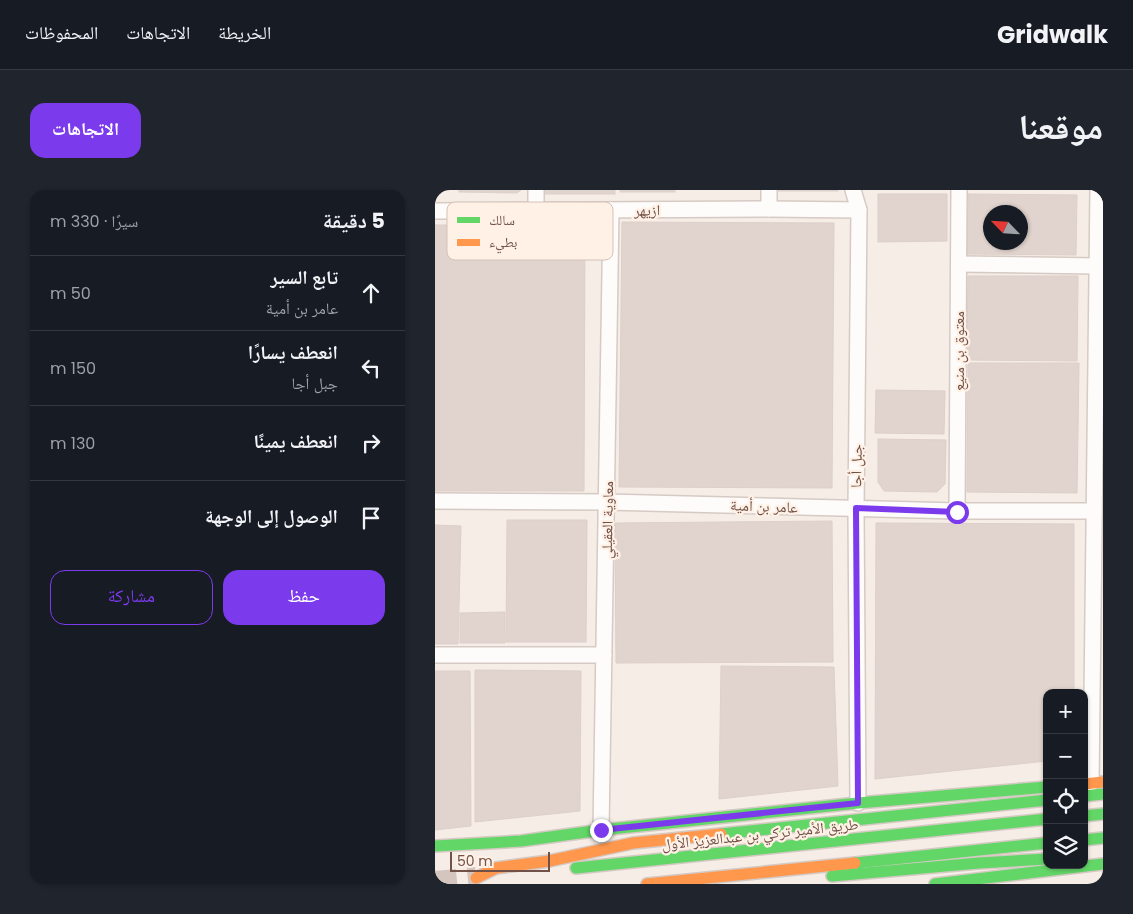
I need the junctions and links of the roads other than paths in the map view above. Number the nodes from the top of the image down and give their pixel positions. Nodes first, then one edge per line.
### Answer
1 (769, 190) edge
2 (853, 190) edge
3 (959, 190) edge
4 (1097, 190) edge
5 (769, 209) junction
6 (613, 210) edge
7 (859, 210) junction
8 (610, 260) edge
9 (959, 264) junction
10 (1096, 266) junction
11 (1099, 302) edge
12 (435, 501) edge
13 (607, 502) junction
14 (856, 508) junction
15 (1094, 511) junction
16 (957, 512) junction
17 (1098, 590) edge
18 (435, 655) edge
19 (604, 655) junction
20 (1091, 786) edge
21 (1043, 787) edge
22 (1103, 794) edge
23 (1043, 800) edge
24 (858, 803) junction
25 (1103, 814) edge
26 (1088, 816) edge
27 (1043, 819) edge
28 (601, 830) junction
29 (1103, 838) edge
30 (1088, 840) edge
31 (1043, 843) edge
32 (435, 846) edge
33 (1103, 856) edge
34 (1088, 857) edge
35 (1043, 859) edge
36 (1103, 864) edge
37 (971, 882) edge
38 (647, 884) edge
39 (738, 884) edge
40 (935, 884) edge

1 - 5 street
2 - 7 street, جبل أجا
3 - 9 street, معتوق بن منيع
4 - 10 street
5 - 6 street, ازيهر
5 - 7 street, ازيهر
7 - 14 street, جبل أجا
8 - 13 street, معاوية العقيلي
9 - 10 street
9 - 16 street, معتوق بن منيع
10 - 11 street
11 - 15 street
12 - 13 street, عامر بن أمية
13 - 14 street, عامر بن أمية
13 - 19 street, معاوية العقيلي
14 - 16 street, عامر بن أمية
14 - 24 street, جبل أجا
15 - 16 street, عامر بن أمية
15 - 17 street
17 - 20 street
18 - 19 street
19 - 28 street, معاوية العقيلي
20 - 22 main road
21 - 24 main road
23 - 27 main road, طريق الأمير تركي بن عبدالعزيز الأول
24 - 28 main road
25 - 26 main road
28 - 32 main road
29 - 30 main road
31 - 38 main road
33 - 34 main road
35 - 39 main road
36 - 37 main road
37 - 40 main road

